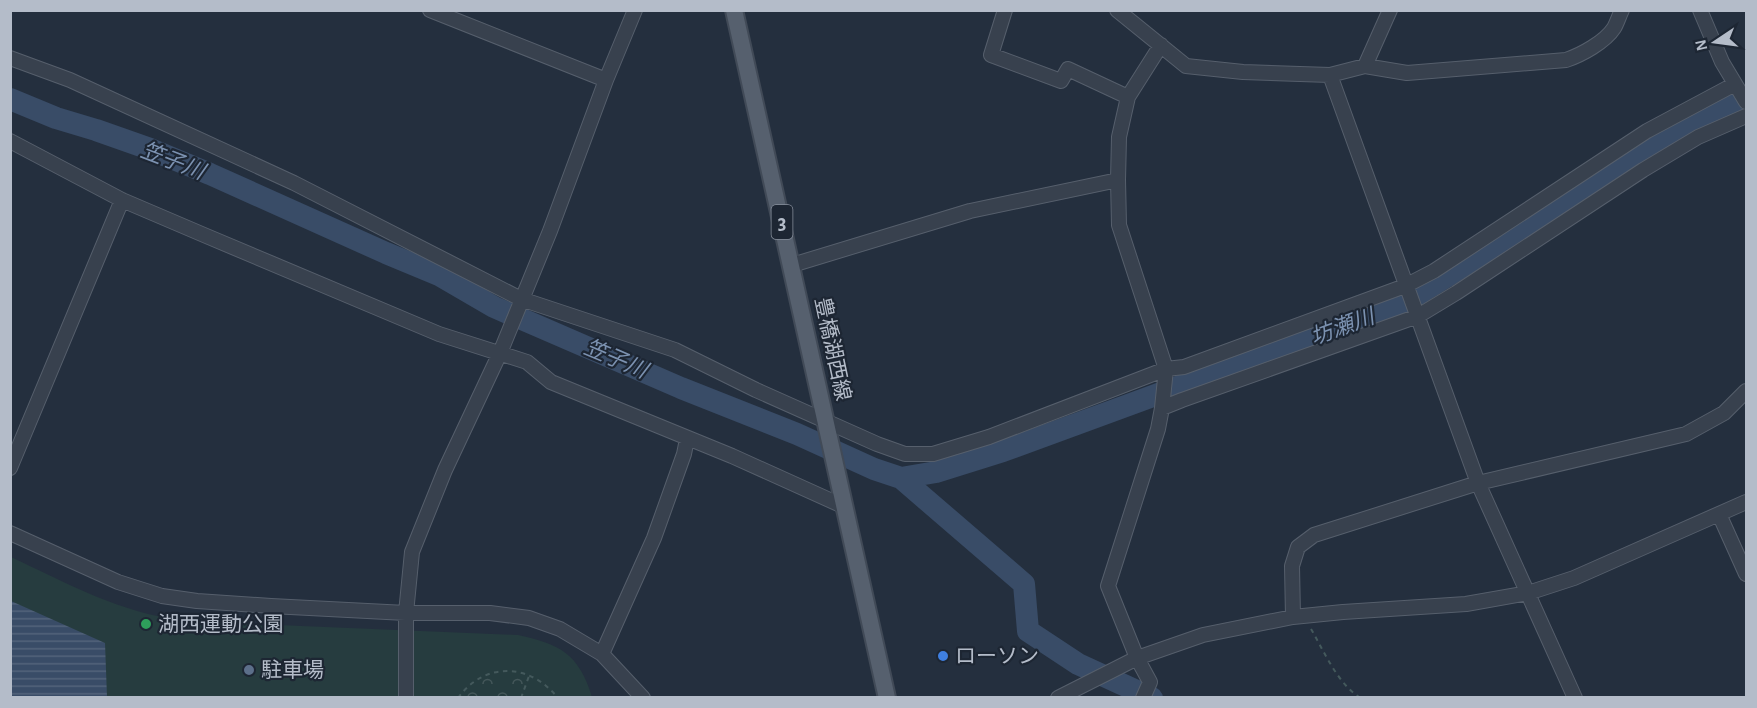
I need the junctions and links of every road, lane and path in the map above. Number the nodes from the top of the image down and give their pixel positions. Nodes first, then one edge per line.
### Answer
1 (430, 10) edge
2 (635, 10) edge
3 (734, 10) edge
4 (1005, 10) edge
5 (1117, 10) edge
6 (1390, 10) edge
7 (1622, 10) edge
8 (1700, 10) edge
9 (1161, 45) junction
10 (10, 58) edge
11 (1365, 66) junction
12 (1330, 75) junction
13 (606, 80) junction
14 (1736, 84) junction
15 (1128, 97) junction
16 (1746, 102) edge
17 (1746, 116) edge
18 (10, 141) edge
19 (1118, 180) junction
20 (122, 200) junction
21 (792, 265) junction
22 (1407, 289) junction
23 (521, 299) junction
24 (1417, 313) junction
25 (501, 349) junction
26 (1166, 373) junction
27 (1746, 391) edge
28 (1163, 405) junction
29 (827, 427) junction
30 (687, 439) junction
31 (10, 468) edge
32 (1478, 483) junction
33 (844, 500) junction
34 (1746, 502) edge
35 (1719, 514) junction
36 (10, 533) edge
37 (1746, 574) edge
38 (1528, 593) junction
39 (406, 613) junction
40 (1298, 617) junction
41 (602, 654) junction
42 (1137, 658) junction
43 (529, 676) junction
44 (406, 698) edge
45 (458, 698) edge
46 (521, 698) edge
47 (558, 698) edge
48 (643, 698) edge
49 (887, 698) edge
50 (1058, 698) edge
51 (1143, 698) edge
52 (1361, 698) edge
53 (1575, 698) edge

1 - 13 street
2 - 13 street
3 - 21 main road, 豊橋湖西線 / 3
4 - 15 street
5 - 9 street
6 - 11 street
7 - 11 street
8 - 14 street
9 - 12 street
9 - 15 street
10 - 23 street
11 - 12 street
12 - 22 street
13 - 23 street
14 - 16 street
14 - 22 street
15 - 19 street
17 - 24 street
18 - 20 street
19 - 21 street
19 - 26 street
20 - 25 street
20 - 31 street
21 - 29 main road, 豊橋湖西線 / 3
22 - 24 street
22 - 26 street
23 - 25 street
23 - 29 street
24 - 28 street
24 - 32 street
25 - 30 street
25 - 39 street
26 - 28 street
26 - 29 street
27 - 32 street
28 - 42 street
29 - 33 main road, 豊橋湖西線 / 3
30 - 33 street
30 - 41 street
32 - 38 street
32 - 40 street
33 - 49 main road, 豊橋湖西線 / 3
34 - 35 street
35 - 37 street
35 - 38 street
36 - 39 street
38 - 40 street
38 - 53 street
39 - 41 street
39 - 44 street
40 - 42 street
40 - 52 path
41 - 48 street
42 - 50 street
42 - 51 street
43 - 45 path
43 - 46 path
43 - 47 path

